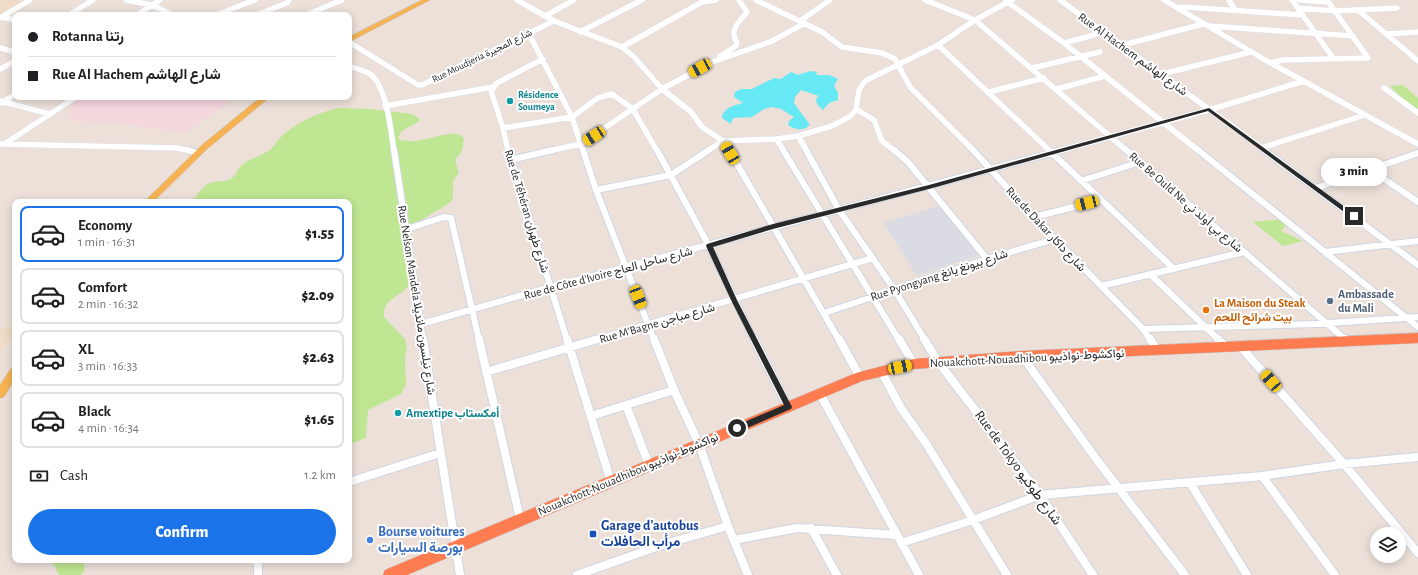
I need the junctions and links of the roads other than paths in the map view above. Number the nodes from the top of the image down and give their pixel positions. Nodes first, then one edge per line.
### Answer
1 (30, 0) edge
2 (93, 0) edge
3 (126, 0) edge
4 (160, 0) edge
5 (238, 0) edge
6 (255, 0) edge
7 (289, 0) edge
8 (342, 0) edge
9 (427, 0) edge
10 (517, 0) edge
11 (574, 0) edge
12 (642, 0) edge
13 (716, 0) edge
14 (739, 0) edge
15 (756, 0) edge
16 (772, 0) edge
17 (830, 0) edge
18 (925, 0) edge
19 (1060, 0) edge
20 (1164, 0) edge
21 (1229, 0) edge
22 (1292, 0) edge
23 (1299, 0) edge
24 (1008, 1) edge
25 (1328, 1) edge
26 (765, 4) junction
27 (152, 5) junction
28 (242, 5) junction
29 (1177, 8) junction
30 (1298, 8) junction
31 (1397, 8) dead end
32 (1235, 10) junction
33 (1358, 10) junction
34 (1335, 11) junction
35 (74, 12) edge
36 (142, 12) edge
37 (167, 12) edge
38 (224, 12) edge
39 (263, 12) edge
40 (313, 12) edge
41 (1302, 15) junction
42 (545, 16) junction
43 (1, 17) edge
44 (12, 19) edge
45 (975, 20) junction
46 (554, 21) junction
47 (802, 22) junction
48 (1205, 25) junction
49 (580, 32) junction
50 (1105, 32) junction
51 (1418, 32) edge
52 (1316, 33) junction
53 (529, 34) junction
54 (1387, 34) junction
55 (1353, 36) junction
56 (352, 39) edge
57 (352, 43) edge
58 (1064, 43) junction
59 (1123, 44) junction
60 (938, 45) junction
61 (622, 47) junction
62 (0, 48) edge
63 (12, 51) edge
64 (1100, 52) dead end
65 (1251, 52) junction
66 (1415, 56) edge
67 (1080, 57) junction
68 (1333, 58) junction
69 (542, 59) junction
70 (1418, 61) edge
71 (712, 62) junction
72 (1271, 64) junction
73 (3, 65) edge
74 (898, 66) junction
75 (352, 67) edge
76 (1032, 68) junction
77 (0, 69) edge
78 (1162, 74) junction
79 (1105, 76) junction
80 (1044, 78) junction
81 (1304, 81) junction
82 (493, 87) junction
83 (1384, 88) dead end
84 (662, 89) junction
85 (1057, 90) junction
86 (989, 92) junction
87 (12, 96) edge
88 (71, 100) edge
89 (262, 100) edge
90 (1, 102) edge
91 (385, 106) junction
92 (633, 109) junction
93 (856, 109) junction
94 (1209, 110) junction
95 (50, 114) junction
96 (1364, 114) junction
97 (1418, 114) edge
98 (572, 117) junction
99 (1163, 122) junction
100 (503, 128) junction
101 (798, 136) junction
102 (1111, 137) junction
103 (776, 139) junction
104 (723, 140) junction
105 (3, 144) edge
106 (581, 144) junction
107 (1418, 144) edge
108 (1262, 148) junction
109 (1051, 152) junction
110 (197, 153) junction
111 (1418, 153) edge
112 (510, 160) junction
113 (1140, 162) junction
114 (991, 169) junction
115 (1371, 170) junction
116 (671, 175) junction
117 (1080, 181) junction
118 (929, 187) junction
119 (1316, 188) junction
120 (596, 190) junction
121 (151, 199) edge
122 (1101, 200) junction
123 (1418, 202) edge
124 (839, 210) junction
125 (822, 214) junction
126 (1034, 217) junction
127 (773, 227) junction
128 (407, 230) junction
129 (1055, 239) junction
130 (1418, 241) edge
131 (1392, 245) junction
132 (709, 246) junction
133 (1244, 252) junction
134 (1325, 252) junction
135 (873, 258) junction
136 (987, 259) junction
137 (853, 265) junction
138 (1418, 265) edge
139 (626, 268) junction
140 (1174, 269) junction
141 (1150, 274) junction
142 (803, 279) junction
143 (1101, 286) junction
144 (551, 287) junction
145 (894, 289) junction
146 (873, 296) junction
147 (734, 300) junction
148 (472, 311) junction
149 (824, 312) junction
150 (1418, 317) edge
151 (1407, 318) junction
152 (1326, 323) junction
153 (421, 324) junction
154 (649, 326) junction
155 (1418, 327) edge
156 (1143, 329) junction
157 (1208, 329) junction
158 (1418, 338) edge
159 (1347, 341) junction
160 (1240, 346) junction
161 (1226, 347) junction
162 (570, 348) junction
163 (1158, 351) junction
164 (1022, 356) junction
165 (939, 363) junction
166 (914, 364) junction
167 (881, 371) junction
168 (486, 372) junction
169 (12, 375) edge
170 (860, 377) junction
171 (674, 390) junction
172 (0, 393) edge
173 (820, 394) junction
174 (626, 405) junction
175 (788, 407) junction
176 (591, 416) junction
177 (699, 444) junction
178 (440, 453) junction
179 (1418, 457) edge
180 (1344, 464) junction
181 (649, 465) junction
182 (1262, 476) junction
183 (352, 481) edge
184 (611, 482) junction
185 (1190, 483) junction
186 (1118, 488) junction
187 (1040, 495) junction
188 (520, 519) junction
189 (973, 520) junction
190 (728, 526) junction
191 (810, 528) junction
192 (898, 539) junction
193 (734, 540) junction
194 (455, 548) junction
195 (1418, 553) edge
196 (258, 563) edge
197 (258, 575) edge
198 (390, 575) edge
199 (460, 575) edge
200 (577, 575) edge
201 (748, 575) edge
202 (837, 575) edge
203 (919, 575) edge
204 (1007, 575) edge
205 (1093, 575) edge
206 (1185, 575) edge
207 (1247, 575) edge
208 (1335, 575) edge

1 - 43 street
2 - 35 street
3 - 27 street
4 - 27 street
5 - 28 street
6 - 28 street
7 - 39 street
8 - 40 street
9 - 56 main road
10 - 42 street
11 - 42 street
12 - 49 street
13 - 61 street
14 - 71 street
15 - 26 street, Rue de Dakar شارع داكار
16 - 26 street
17 - 47 street
18 - 45 street, Rue Be Ould Ne شارع بي أولد ني
19 - 50 street, Rue Al Hachem شارع الهاشم
20 - 29 street
21 - 32 street
22 - 30 street
23 - 25 street
24 - 45 street
24 - 58 street
25 - 34 street
26 - 47 street, Rue de Dakar شارع داكار
27 - 36 street
27 - 37 street
28 - 38 street
29 - 32 street
29 - 48 street
30 - 34 street
30 - 41 street
31 - 33 street
32 - 41 street
33 - 34 street
33 - 54 street
34 - 55 street
41 - 52 street
42 - 46 street
43 - 44 street
45 - 60 street
45 - 76 street, Rue Be Ould Ne شارع بي أولد ني
46 - 49 street
46 - 53 street, Rue Moudjeria شارع المجيرة
47 - 71 street
47 - 74 street, Rue de Dakar شارع داكار
48 - 52 street
48 - 59 street
48 - 65 street
49 - 61 street
50 - 58 street
50 - 59 street, Rue Al Hachem شارع الهاشم
51 - 54 street
52 - 55 street
52 - 68 street
53 - 57 street, Rue Moudjeria شارع المجيرة
53 - 69 street
54 - 66 street
55 - 68 street
58 - 67 street
59 - 78 street, Rue Al Hachem شارع الهاشم
60 - 74 street
60 - 86 street
61 - 84 street
62 - 63 street
64 - 67 street
65 - 72 street
65 - 78 street
66 - 70 street
67 - 76 street
67 - 79 street
68 - 72 street
69 - 82 street
69 - 98 street
71 - 84 street
72 - 81 street
73 - 77 street
74 - 93 street
74 - 114 street, Rue de Dakar شارع داكار
75 - 91 street, Rue Nelson Mandela شارع نيلسون مانديلا
76 - 80 street, Rue Be Ould Ne شارع بي أولد ني
78 - 94 street, Rue Al Hachem شارع الهاشم
79 - 85 street
79 - 99 street
80 - 85 street, Rue Be Ould Ne شارع بي أولد ني
80 - 86 street
81 - 94 street, Rue de Côte d'Ivoire شارع ساحل العاج
81 - 96 street
82 - 91 street
82 - 100 street, Rue de Téhéran شارع طهران
83 - 97 street
84 - 92 street
84 - 104 street
85 - 102 street, Rue Be Ould Ne شارع بي أولد ني
86 - 109 street
87 - 90 street
88 - 95 street
89 - 110 main road
90 - 95 street
91 - 128 street, Rue Nelson Mandela شارع نيلسون مانديلا
92 - 98 street
92 - 106 street
92 - 116 street
93 - 101 street
93 - 118 street
94 - 99 street, Rue de Côte d'Ivoire شارع ساحل العاج
94 - 108 street, Rue Al Hachem شارع الهاشم
95 - 105 street
96 - 107 street
96 - 108 street
98 - 100 street
98 - 106 street
99 - 102 street, Rue de Côte d'Ivoire شارع ساحل العاج
99 - 134 street
100 - 112 street, Rue de Téhéran شارع طهران
101 - 103 street
101 - 124 street, Rue de Tokyo شارع طوكيو
102 - 109 street, Rue de Côte d'Ivoire شارع ساحل العاج
102 - 113 street, Rue Be Ould Ne شارع بي أولد ني
103 - 104 street
103 - 125 street
104 - 116 street
104 - 127 street
105 - 110 street
106 - 112 street
106 - 120 street
108 - 119 street, Rue Al Hachem شارع الهاشم
109 - 114 street, Rue de Côte d'Ivoire شارع ساحل العاج
109 - 117 street
110 - 121 main road
111 - 115 street
112 - 144 street, Rue de Téhéran شارع طهران
113 - 117 street
113 - 133 street, Rue Be Ould Ne شارع بي أولد ني
114 - 118 street, Rue de Côte d'Ivoire شارع ساحل العاج
114 - 126 street, Rue de Dakar شارع داكار
115 - 119 street
115 - 123 street
116 - 120 street
116 - 132 street
117 - 122 street
118 - 124 street, Rue de Côte d'Ivoire شارع ساحل العاج
118 - 136 street
119 - 131 street, Rue Al Hachem شارع الهاشم
120 - 139 street
122 - 126 street
122 - 140 street
124 - 125 street, Rue de Côte d'Ivoire شارع ساحل العاج
124 - 135 street, Rue de Tokyo شارع طوكيو
125 - 127 street, Rue de Côte d'Ivoire شارع ساحل العاج
125 - 137 street
126 - 129 street, Rue de Dakar شارع داكار
127 - 132 street, Rue de Côte d'Ivoire شارع ساحل العاج
127 - 142 street
128 - 148 street
128 - 153 street, Rue Nelson Mandela شارع نيلسون مانديلا
129 - 136 street, Rue Pyongyang شارع بيونغ يانغ
129 - 143 street, Rue de Dakar شارع داكار
130 - 131 street
131 - 134 street
131 - 138 street, Rue Al Hachem شارع الهاشم
132 - 139 street, Rue de Côte d'Ivoire شارع ساحل العاج
132 - 147 street
133 - 140 street
133 - 152 street, Rue Be Ould Ne شارع بي أولد ني
134 - 151 street
135 - 137 street, Rue M'Bagne شارع مباجن
135 - 145 street, Rue de Tokyo شارع طوكيو
136 - 145 street, Rue Pyongyang شارع بيونغ يانغ
137 - 142 street, Rue M'Bagne شارع مباجن
137 - 146 street
139 - 144 street, Rue de Côte d'Ivoire شارع ساحل العاج
139 - 154 street
140 - 141 street
141 - 143 street
141 - 157 street
142 - 147 street, Rue M'Bagne شارع مباجن
142 - 149 street
143 - 156 street, Rue de Dakar شارع داكار
144 - 148 street, Rue de Côte d'Ivoire شارع ساحل العاج
144 - 162 street, Rue de Téhéran شارع طهران
145 - 146 street, Rue Pyongyang شارع بيونغ يانغ
145 - 165 street, Rue de Tokyo شارع طوكيو
146 - 149 street, Rue Pyongyang شارع بيونغ يانغ
146 - 166 street
147 - 154 street, Rue M'Bagne شارع مباجن
147 - 175 street
148 - 153 street, Rue de Côte d'Ivoire شارع ساحل العاج
148 - 168 street
149 - 170 street
150 - 151 street
151 - 152 street
151 - 155 street
152 - 157 street
152 - 159 street, Rue Be Ould Ne شارع بي أولد ني
153 - 178 street, Rue Nelson Mandela شارع نيلسون مانديلا
154 - 162 street, Rue M'Bagne شارع مباجن
154 - 171 street
156 - 157 street
156 - 163 street, Rue de Dakar شارع داكار
157 - 161 street
158 - 159 highway, Nouakchott-Nouadhibou نواكشوط-نواذيبو
159 - 160 highway, Nouakchott-Nouadhibou نواكشوط-نواذيبو
160 - 161 highway, Nouakchott-Nouadhibou نواكشوط-نواذيبو
160 - 180 street
161 - 163 highway, Nouakchott-Nouadhibou نواكشوط-نواذيبو
162 - 168 street, Rue M'Bagne شارع مباجن
162 - 176 street, Rue de Téhéran شارع طهران
163 - 164 highway, Nouakchott-Nouadhibou نواكشوط-نواذيبو
164 - 165 highway, Nouakchott-Nouadhibou نواكشوط-نواذيبو
164 - 186 street
165 - 166 highway, Nouakchott-Nouadhibou نواكشوط-نواذيبو
165 - 187 street, Rue de Tokyo شارع طوكيو
166 - 167 highway, Nouakchott-Nouadhibou نواكشوط-نواذيبو
167 - 170 highway, Nouakchott-Nouadhibou نواكشوط-نواذيبو
167 - 189 street
168 - 188 street
169 - 172 main road
170 - 173 highway, Nouakchott-Nouadhibou نواكشوط-نواذيبو
171 - 174 street
171 - 177 street
173 - 175 highway, Nouakchott-Nouadhibou نواكشوط-نواذيبو
173 - 192 street
174 - 176 street
174 - 181 street
175 - 177 highway, Nouakchott-Nouadhibou نواكشوط-نواذيبو
176 - 184 street, Rue de Téhéran شارع طهران
177 - 181 highway, Nouakchott-Nouadhibou نواكشوط-نواذيبو
177 - 190 street
178 - 183 street
178 - 194 street, Rue Nelson Mandela شارع نيلسون مانديلا
179 - 180 street
180 - 182 street
180 - 195 street
181 - 184 highway, Nouakchott-Nouadhibou نواكشوط-نواذيبو
182 - 185 street
182 - 208 street
184 - 188 highway, Nouakchott-Nouadhibou نواكشوط-نواذيبو
185 - 186 street
185 - 207 street
186 - 187 street
186 - 206 street
187 - 189 street
187 - 205 street, Rue de Tokyo شارع طوكيو
188 - 194 highway, Nouakchott-Nouadhibou نواكشوط-نواذيبو
189 - 192 street
189 - 204 street
190 - 193 street
190 - 200 street
191 - 192 street
191 - 193 street
191 - 202 street
192 - 203 street
193 - 201 street
194 - 198 highway, Nouakchott-Nouadhibou نواكشوط-نواذيبو
194 - 199 street, Rue Nelson Mandela شارع نيلسون مانديلا
196 - 197 street

